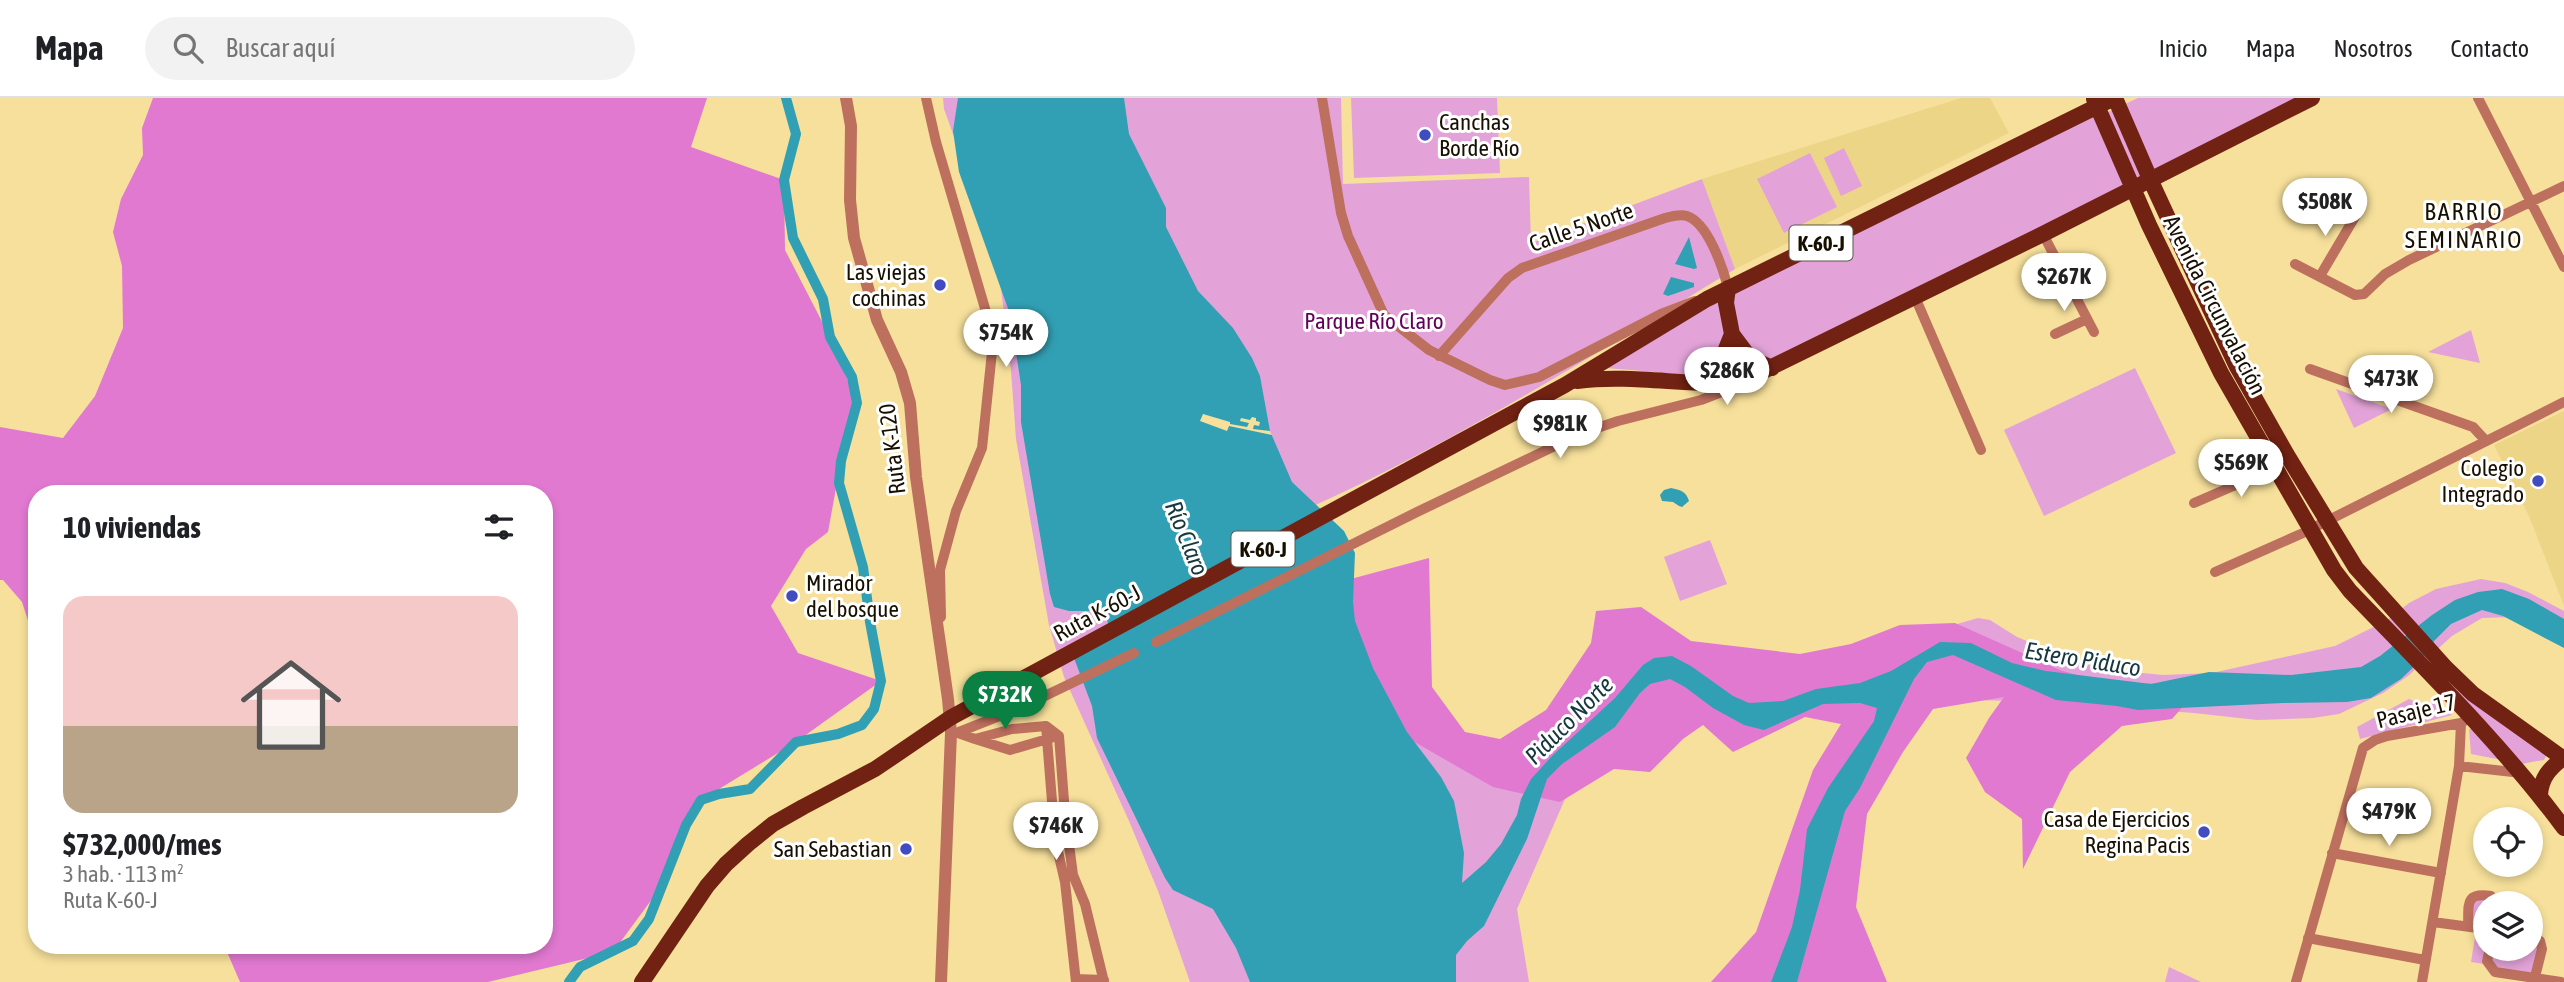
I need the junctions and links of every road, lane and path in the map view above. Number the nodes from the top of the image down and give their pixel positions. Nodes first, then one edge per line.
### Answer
1 (846, 98) edge
2 (926, 98) edge
3 (1322, 98) edge
4 (2115, 98) edge
5 (2312, 98) edge
6 (2478, 98) edge
7 (2095, 102) edge
8 (2150, 179) junction
9 (2564, 186) edge
10 (2133, 187) junction
11 (2531, 203) junction
12 (2356, 215) dead end
13 (2043, 234) junction
14 (2295, 264) dead end
15 (2564, 267) edge
16 (2320, 276) junction
17 (1728, 288) junction
18 (1915, 297) junction
19 (1707, 299) junction
20 (2087, 318) junction
21 (2094, 332) dead end
22 (1732, 334) junction
23 (2055, 334) dead end
24 (1434, 353) junction
25 (1772, 368) junction
26 (2310, 369) dead end
27 (1739, 383) junction
28 (1712, 384) junction
29 (1560, 388) junction
30 (1701, 400) junction
31 (2564, 402) edge
32 (2486, 440) junction
33 (1982, 450) dead end
34 (2275, 468) junction
35 (2194, 503) dead end
36 (2327, 520) junction
37 (2311, 529) junction
38 (2215, 572) dead end
39 (1156, 642) dead end
40 (941, 645) junction
41 (1134, 653) dead end
42 (2440, 673) junction
43 (2466, 720) junction
44 (1046, 726) junction
45 (953, 728) junction
46 (1059, 736) junction
47 (975, 739) junction
48 (1047, 739) junction
49 (2559, 761) edge
50 (2459, 766) junction
51 (2522, 773) junction
52 (2540, 795) junction
53 (2564, 828) edge
54 (2332, 853) junction
55 (2441, 873) junction
56 (2473, 896) edge
57 (2433, 922) junction
58 (2468, 926) junction
59 (2473, 927) edge
60 (2308, 938) junction
61 (2425, 960) junction
62 (2487, 961) edge
63 (2539, 961) edge
64 (2535, 980) edge
65 (1076, 981) edge
66 (1104, 981) edge
67 (642, 982) edge
68 (941, 982) edge
69 (2296, 982) edge
70 (2422, 982) edge
71 (2561, 982) edge

1 - 40 street, Ruta K-120
2 - 40 street
3 - 24 street
4 - 7 main road
4 - 8 main road, Avenida Circunvalación
5 - 8 main road
6 - 11 street
7 - 10 main road, Avenida Circunvalación
7 - 17 main road, K-60-J
8 - 10 main road
8 - 36 main road, Avenida Circunvalación
9 - 11 street
10 - 13 main road, K-60-J
10 - 34 main road, Avenida Circunvalación
11 - 15 street
11 - 16 street
12 - 16 street
13 - 18 main road, K-60-J
13 - 20 street
14 - 16 street
17 - 19 main road, K-60-J
17 - 22 main road
17 - 24 street, Calle 5 Norte
18 - 25 main road, K-60-J
18 - 33 street
19 - 24 street
19 - 29 main road, K-60-J
20 - 21 street
20 - 23 street
22 - 25 main road
22 - 28 main road
25 - 27 main road, K-60-J
26 - 32 street
27 - 28 main road, K-60-J
27 - 30 street
28 - 29 main road, K-60-J
28 - 30 street
29 - 45 main road, Ruta K-60-J / K-60-J
30 - 39 street
31 - 32 street
32 - 36 street
34 - 35 street
34 - 37 main road, Avenida Circunvalación
36 - 37 street
36 - 42 main road, Avenida Circunvalación
37 - 38 street
37 - 42 main road, Avenida Circunvalación
40 - 45 street, Ruta K-120
41 - 45 street
42 - 43 main road, Avenida Circunvalación
42 - 49 main road
43 - 50 street
43 - 51 main road, Avenida Circunvalación
43 - 54 street, Pasaje 17
44 - 46 street
44 - 47 street
44 - 48 street
45 - 47 street
45 - 67 main road, Ruta K-60-J / K-60-J
45 - 68 street, Ruta K-120
46 - 48 street
46 - 66 street
47 - 48 street
48 - 65 street
49 - 51 main road
49 - 52 main road
50 - 51 street
50 - 55 street
51 - 52 main road, Avenida Circunvalación
52 - 53 main road, Avenida Circunvalación
54 - 55 street
54 - 60 street, Pasaje 17
55 - 57 street
56 - 58 street
57 - 58 street
57 - 61 street
58 - 59 street
60 - 61 street
60 - 69 street, Pasaje 17
61 - 70 street
62 - 64 street
63 - 64 street
64 - 71 street
65 - 66 street

